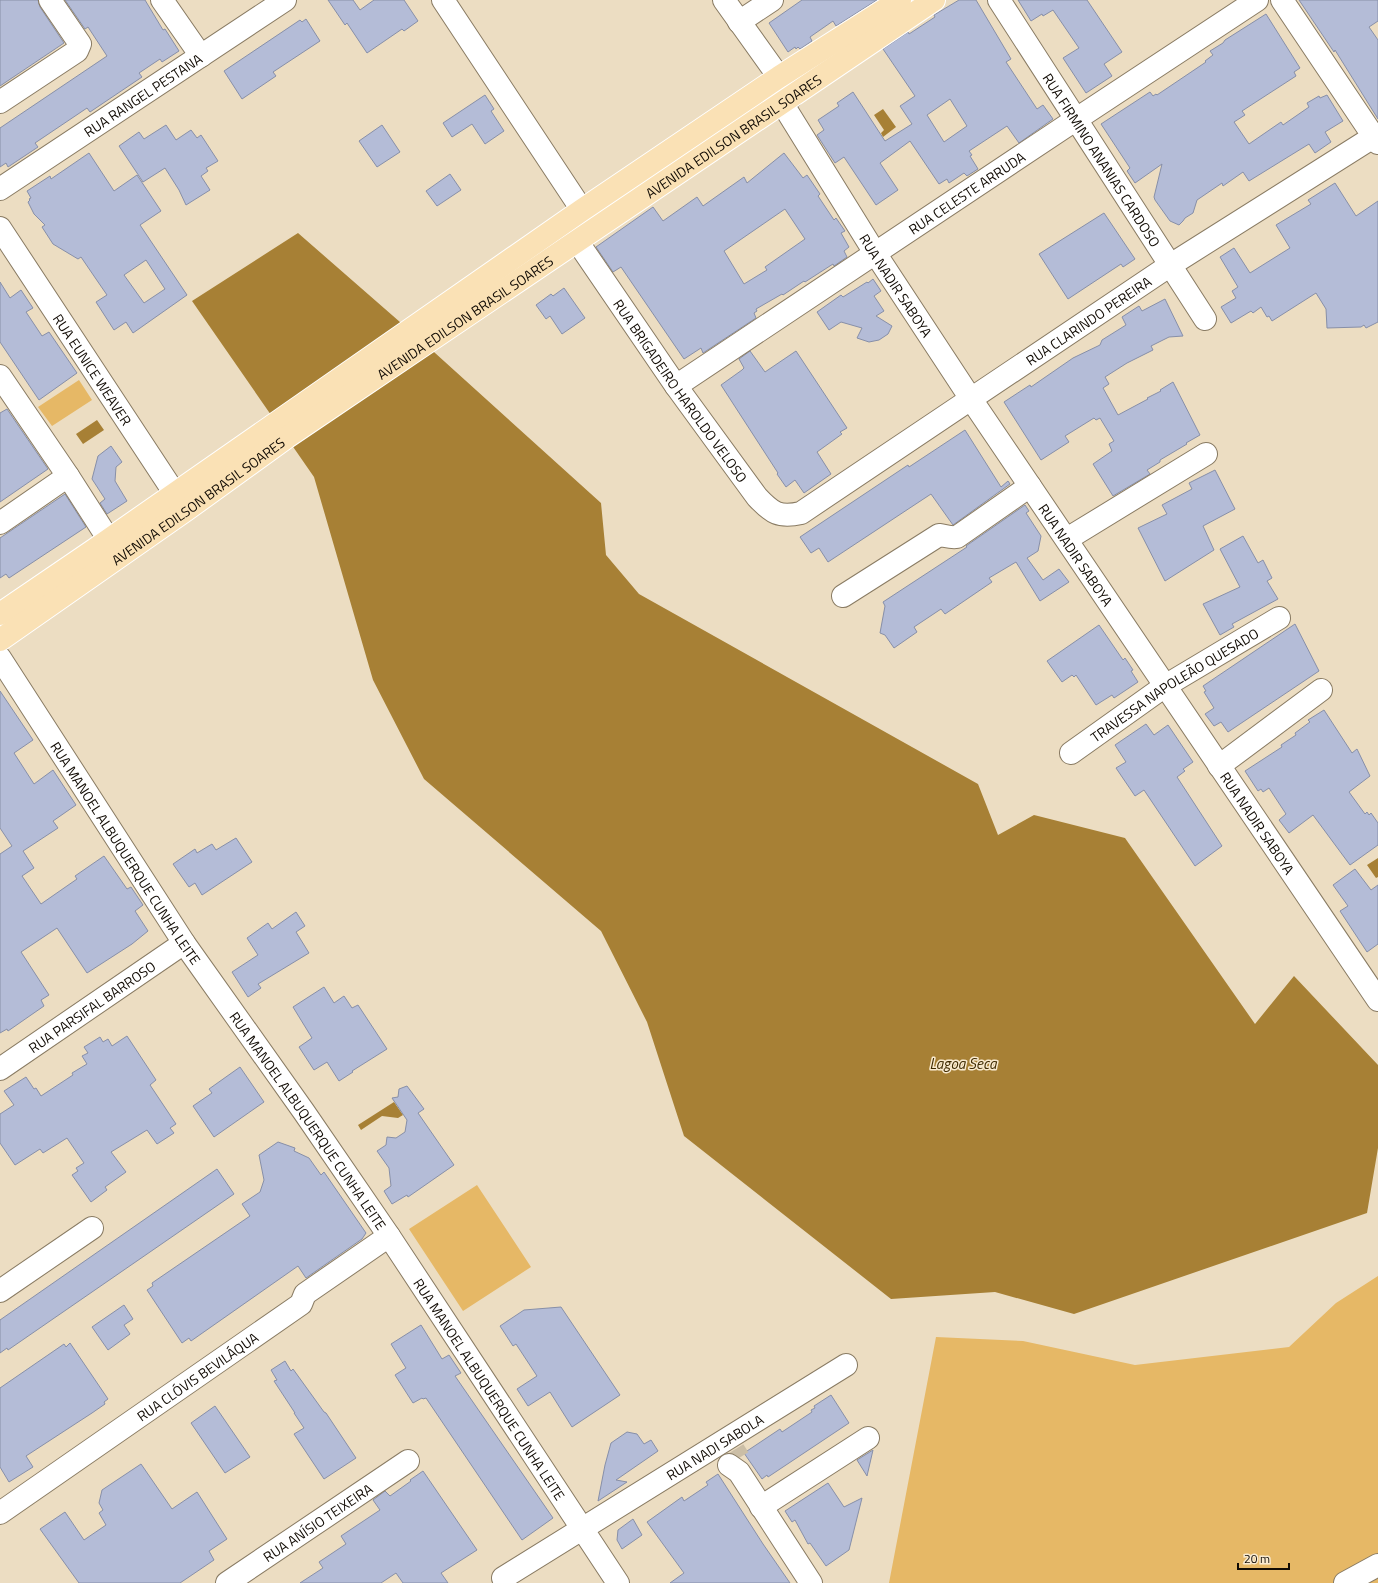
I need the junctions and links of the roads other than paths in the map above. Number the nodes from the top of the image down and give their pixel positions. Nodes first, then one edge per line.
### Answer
1 (50, 0) edge
2 (162, 0) edge
3 (285, 0) edge
4 (443, 0) edge
5 (724, 0) edge
6 (772, 0) edge
7 (900, 0) edge
8 (934, 0) edge
9 (998, 0) edge
10 (1258, 0) edge
11 (1282, 0) edge
12 (739, 22) junction
13 (200, 56) junction
14 (779, 77) junction
15 (787, 100) junction
16 (0, 102) edge
17 (1075, 120) junction
18 (1377, 138) edge
19 (0, 189) edge
20 (582, 210) junction
21 (0, 228) edge
22 (577, 241) junction
23 (875, 253) junction
24 (1170, 266) junction
25 (1205, 319) dead end
26 (417, 336) junction
27 (676, 386) junction
28 (3, 387) edge
29 (971, 399) junction
30 (1206, 454) dead end
31 (68, 476) junction
32 (1030, 486) junction
33 (180, 502) junction
34 (801, 513) joint
35 (0, 523) edge
36 (1067, 539) junction
37 (103, 552) junction
38 (843, 596) dead end
39 (0, 614) edge
40 (1279, 618) dead end
41 (0, 640) edge
42 (0, 658) edge
43 (1165, 686) junction
44 (1321, 690) dead end
45 (1070, 753) dead end
46 (1219, 766) junction
47 (184, 944) junction
48 (1378, 1000) edge
49 (0, 1069) edge
50 (92, 1228) dead end
51 (389, 1236) junction
52 (0, 1291) edge
53 (846, 1365) dead end
54 (868, 1438) dead end
55 (730, 1455) junction
56 (408, 1461) dead end
57 (761, 1507) junction
58 (0, 1513) edge
59 (582, 1528) junction
60 (1378, 1565) edge
61 (503, 1578) dead end
62 (227, 1583) edge
63 (618, 1583) edge
64 (811, 1583) edge
65 (1345, 1583) edge

1 - 16 street
2 - 13 street
3 - 13 street, RUA RANGEL PESTANA
4 - 20 street
5 - 12 street, RUA NADIR SABOYA
6 - 12 street
7 - 14 main road, AVENIDA EDILSON BRASIL SOARES
8 - 15 main road, AVENIDA EDILSON BRASIL SOARES
9 - 17 street, RUA FIRMINO ANANIAS CARDOSO
10 - 17 street, RUA CELESTE ARRUDA
11 - 18 street
12 - 14 street, RUA NADIR SABOYA
13 - 19 street, RUA RANGEL PESTANA
14 - 15 street, RUA NADIR SABOYA
14 - 20 main road, AVENIDA EDILSON BRASIL SOARES
15 - 22 main road, AVENIDA EDILSON BRASIL SOARES
15 - 23 street, RUA NADIR SABOYA
17 - 23 street, RUA CELESTE ARRUDA
17 - 24 street, RUA FIRMINO ANANIAS CARDOSO
18 - 24 street, RUA CLARINDO PEREIRA
20 - 26 main road, AVENIDA EDILSON BRASIL SOARES
21 - 33 street, RUA EUNICE WEAVER
22 - 26 main road, AVENIDA EDILSON BRASIL SOARES
22 - 27 street, RUA BRIGADEIRO HAROLDO VELOSO
23 - 27 street, RUA CELESTE ARRUDA
23 - 29 street, RUA NADIR SABOYA
24 - 25 street, RUA FIRMINO ANANIAS CARDOSO
24 - 29 street, RUA CLARINDO PEREIRA
26 - 33 main road, AVENIDA EDILSON BRASIL SOARES
27 - 34 street, RUA BRIGADEIRO HAROLDO VELOSO
28 - 31 street
29 - 32 street, RUA NADIR SABOYA
29 - 34 street, RUA CLARINDO PEREIRA
30 - 36 street
31 - 35 street
31 - 37 street
32 - 36 street, RUA NADIR SABOYA
32 - 38 street
33 - 37 main road, AVENIDA EDILSON BRASIL SOARES
36 - 43 street, RUA NADIR SABOYA
37 - 39 main road, AVENIDA EDILSON BRASIL SOARES
37 - 41 main road, AVENIDA EDILSON BRASIL SOARES
40 - 43 street, TRAVESSA NAPOLEÃO QUESADO
42 - 47 street, RUA MANOEL ALBUQUERQUE CUNHA LEITE
43 - 45 street, TRAVESSA NAPOLEÃO QUESADO
43 - 46 street, RUA NADIR SABOYA
44 - 46 street
46 - 48 street, RUA NADIR SABOYA
47 - 49 street, RUA PARSIFAL BARROSO
47 - 51 street, RUA MANOEL ALBUQUERQUE CUNHA LEITE
50 - 52 street
51 - 58 street, RUA CLÓVIS BEVILÁQUA
51 - 59 street, RUA MANOEL ALBUQUERQUE CUNHA LEITE
53 - 55 street, RUA NADI SABOLA
54 - 57 street
55 - 57 street
55 - 59 street, RUA NADI SABOLA
56 - 62 street, RUA ANÍSIO TEIXEIRA
57 - 64 street
59 - 61 street, RUA NADI SABOLA
59 - 63 street, RUA MANOEL ALBUQUERQUE CUNHA LEITE
60 - 65 street

